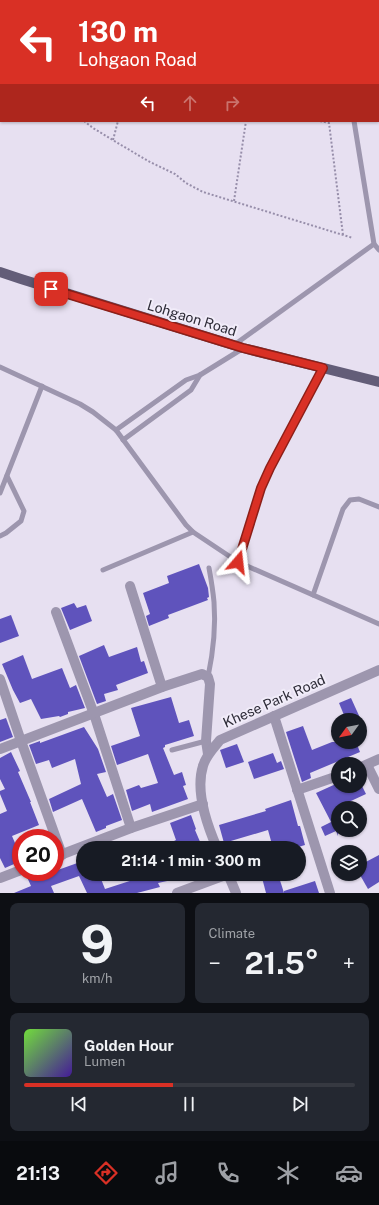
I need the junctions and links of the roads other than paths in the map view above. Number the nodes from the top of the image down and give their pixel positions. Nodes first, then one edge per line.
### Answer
1 (379, 98) edge
2 (379, 109) edge
3 (354, 122) edge
4 (374, 244) junction
5 (379, 250) edge
6 (0, 272) edge
7 (238, 346) junction
8 (0, 367) edge
9 (323, 368) junction
10 (200, 375) junction
11 (379, 382) edge
12 (42, 386) junction
13 (116, 430) junction
14 (123, 440) junction
15 (7, 476) junction
16 (0, 493) edge
17 (379, 507) edge
18 (193, 532) junction
19 (0, 536) edge
20 (238, 562) junction
21 (209, 568) dead end
22 (103, 570) dead end
23 (130, 586) dead end
24 (313, 595) junction
25 (56, 612) dead end
26 (379, 624) edge
27 (379, 670) edge
28 (208, 677) junction
29 (0, 679) edge
30 (162, 687) junction
31 (94, 714) junction
32 (274, 716) junction
33 (206, 741) junction
34 (21, 742) junction
35 (0, 749) edge
36 (172, 750) dead end
37 (208, 754) junction
38 (379, 759) edge
39 (367, 765) edge
40 (367, 772) edge
41 (331, 778) edge
42 (379, 789) edge
43 (298, 790) junction
44 (203, 804) junction
45 (131, 828) junction
46 (49, 829) edge
47 (214, 841) edge
48 (64, 854) edge
49 (12, 873) edge
50 (0, 878) edge
51 (209, 881) edge
52 (231, 881) edge
53 (176, 893) edge
54 (236, 893) edge
55 (330, 893) edge

1 - 2 lane
3 - 4 lane
4 - 5 lane
4 - 7 lane
6 - 7 main road, Lohgaon Road
7 - 9 main road, Lohgaon Road
7 - 10 lane
8 - 12 lane
9 - 11 main road, Lohgaon Road
9 - 20 lane
10 - 13 lane
10 - 14 lane
12 - 13 lane
12 - 15 lane
13 - 14 lane
14 - 18 lane
15 - 16 lane
15 - 19 lane
17 - 24 lane
18 - 20 lane
18 - 22 lane
20 - 24 lane
21 - 28 lane
23 - 30 street
24 - 26 lane
25 - 31 street
27 - 32 street, Khese Park Road
28 - 30 street
28 - 33 street
29 - 34 street
30 - 31 street
31 - 34 street
31 - 45 street
32 - 37 street, Khese Park Road
32 - 43 street
33 - 36 lane
33 - 37 street
34 - 35 street
34 - 46 street
37 - 44 street, Khese Park Road
38 - 39 street
40 - 42 street
41 - 43 street
43 - 55 street
44 - 45 street
44 - 47 street, Khese Park Road
45 - 48 street
49 - 50 street
51 - 53 street
52 - 54 street

